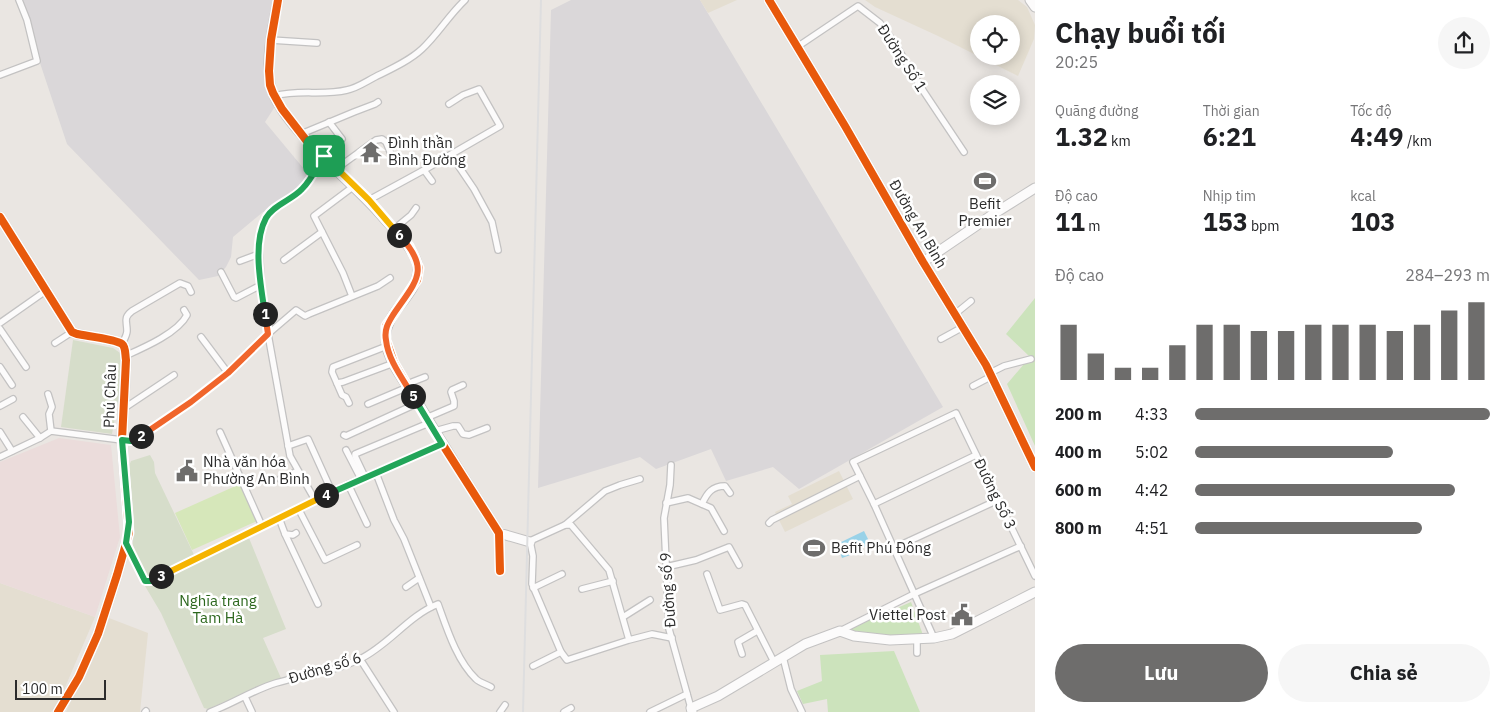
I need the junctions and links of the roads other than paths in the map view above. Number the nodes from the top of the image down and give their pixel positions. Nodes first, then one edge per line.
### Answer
1 (19, 0) edge
2 (278, 0) edge
3 (465, 0) edge
4 (769, 0) edge
5 (854, 0) edge
6 (1030, 0) edge
7 (858, 6) junction
8 (1035, 7) edge
9 (271, 40) junction
10 (317, 43) dead end
11 (797, 47) junction
12 (0, 74) edge
13 (274, 96) junction
14 (378, 102) dead end
15 (449, 104) dead end
16 (329, 122) junction
17 (301, 134) junction
18 (342, 140) dead end
19 (964, 152) dead end
20 (390, 154) dead end
21 (451, 155) junction
22 (324, 156) junction
23 (336, 169) junction
24 (424, 170) junction
25 (432, 181) dead end
26 (354, 186) junction
27 (1035, 189) edge
28 (369, 200) junction
29 (416, 208) dead end
30 (1, 219) edge
31 (394, 229) junction
32 (322, 232) junction
33 (498, 250) dead end
34 (259, 254) junction
35 (284, 260) dead end
36 (240, 261) dead end
37 (923, 262) junction
38 (221, 272) dead end
39 (390, 278) dead end
40 (261, 285) junction
41 (47, 290) junction
42 (192, 292) dead end
43 (352, 296) junction
44 (971, 301) dead end
45 (184, 310) dead end
46 (955, 314) junction
47 (0, 323) edge
48 (963, 327) junction
49 (0, 329) edge
50 (72, 332) junction
51 (268, 334) junction
52 (201, 337) dead end
53 (941, 339) dead end
54 (55, 343) dead end
55 (122, 344) junction
56 (387, 346) junction
57 (125, 356) junction
58 (1031, 360) dead end
59 (394, 363) junction
60 (0, 367) edge
61 (26, 367) dead end
62 (228, 373) junction
63 (991, 374) junction
64 (174, 375) dead end
65 (424, 377) dead end
66 (337, 383) junction
67 (12, 385) dead end
68 (407, 386) junction
69 (463, 386) dead end
70 (973, 386) dead end
71 (48, 394) dead end
72 (13, 398) dead end
73 (349, 403) dead end
74 (418, 403) junction
75 (368, 404) dead end
76 (0, 406) edge
77 (123, 409) junction
78 (24, 417) dead end
79 (428, 420) junction
80 (487, 428) dead end
81 (51, 431) junction
82 (0, 432) edge
83 (220, 432) dead end
84 (435, 432) junction
85 (344, 435) dead end
86 (40, 438) junction
87 (122, 440) junction
88 (442, 444) junction
89 (288, 446) junction
90 (346, 450) dead end
91 (12, 451) junction
92 (976, 455) junction
93 (0, 457) edge
94 (671, 465) dead end
95 (1035, 467) edge
96 (298, 471) junction
97 (376, 473) junction
98 (860, 476) junction
99 (363, 478) junction
100 (280, 479) dead end
101 (640, 479) dead end
102 (348, 484) junction
103 (332, 492) junction
104 (730, 493) dead end
105 (315, 500) junction
106 (998, 500) junction
107 (666, 503) junction
108 (702, 504) junction
109 (874, 504) junction
110 (298, 508) junction
111 (278, 518) junction
112 (769, 523) dead end
113 (367, 524) dead end
114 (565, 525) junction
115 (262, 526) junction
116 (724, 531) dead end
117 (296, 533) dead end
118 (500, 533) junction
119 (285, 534) junction
120 (526, 541) junction
121 (126, 543) junction
122 (357, 545) dead end
123 (1021, 546) junction
124 (894, 548) junction
125 (739, 565) dead end
126 (666, 567) junction
127 (500, 571) dead end
128 (562, 574) dead end
129 (707, 574) dead end
130 (1035, 576) edge
131 (419, 578) junction
132 (613, 581) junction
133 (406, 587) dead end
134 (533, 588) junction
135 (582, 588) dead end
136 (1035, 592) edge
137 (914, 594) junction
138 (650, 600) dead end
139 (318, 604) dead end
140 (431, 607) junction
141 (623, 617) junction
142 (757, 631) junction
143 (840, 631) junction
144 (672, 638) junction
145 (934, 638) junction
146 (629, 640) junction
147 (917, 640) junction
148 (561, 652) junction
149 (917, 652) dead end
150 (742, 654) dead end
151 (783, 657) junction
152 (360, 659) junction
153 (774, 662) junction
154 (533, 666) dead end
155 (491, 687) dead end
156 (686, 694) junction
157 (244, 697) junction
158 (505, 705) dead end
159 (571, 708) dead end
160 (691, 710) edge
161 (58, 712) edge
162 (210, 712) edge
163 (252, 712) edge
164 (394, 712) edge
165 (500, 712) edge
166 (564, 712) edge
167 (650, 712) edge
168 (802, 712) edge

1 - 12 street
2 - 9 street
3 - 13 street
4 - 11 street, Đường An Bình
5 - 7 street, Đường Số 1
6 - 8 street
7 - 11 street
7 - 19 street, Đường Số 1
9 - 10 street
9 - 13 street
11 - 37 street, Đường An Bình
13 - 17 street
14 - 16 street
15 - 21 street
16 - 17 street
16 - 18 street
17 - 22 street
20 - 23 street
21 - 24 street
21 - 33 street
22 - 23 street
22 - 34 street
23 - 26 street
24 - 25 street
24 - 28 street
26 - 28 street
26 - 32 street
27 - 37 street
28 - 31 street
29 - 31 street
30 - 41 street
31 - 56 street
32 - 35 street
32 - 43 street
34 - 36 street
34 - 40 street
37 - 46 street, Đường An Bình
38 - 40 street
39 - 43 street
40 - 51 street
41 - 47 street
41 - 50 street
42 - 55 street
43 - 51 street
44 - 46 street
45 - 57 street
46 - 48 street, Đường An Bình
48 - 53 street
48 - 63 street, Đường An Bình
49 - 61 street
50 - 54 street
50 - 55 street, Phú Châu
51 - 62 street
51 - 89 street
52 - 62 street
55 - 57 street, Phú Châu
56 - 59 street
56 - 66 street
57 - 77 street, Phú Châu
58 - 63 street
59 - 66 street
59 - 68 street
60 - 67 street
62 - 87 street
63 - 70 street
63 - 95 street, Đường An Bình
64 - 77 street
65 - 68 street
66 - 73 street
68 - 74 street
68 - 75 street
69 - 79 street
71 - 81 street
72 - 76 street
74 - 79 street
74 - 85 street
77 - 87 street, Phú Châu
78 - 86 street
79 - 84 street
79 - 99 street
80 - 84 street
81 - 86 street
81 - 87 street
82 - 91 street
83 - 115 street
84 - 88 street
86 - 91 street
87 - 121 street, Phú Châu
88 - 97 street
88 - 118 street
89 - 96 street
89 - 103 street
90 - 99 street
91 - 93 street
92 - 98 street, Đường Số 3
92 - 106 street, Đường Số 3
92 - 109 street
94 - 107 street, Đường số 9
96 - 100 street
96 - 105 street
97 - 99 street
97 - 131 street
98 - 109 street
98 - 112 street
99 - 102 street
101 - 114 street
102 - 103 street
102 - 113 street
103 - 105 street
104 - 108 street
105 - 110 street
106 - 123 street, Đường Số 3
106 - 124 street
107 - 108 street
107 - 126 street, Đường số 9
108 - 116 street
109 - 124 street
110 - 111 street
110 - 122 street
111 - 115 street
111 - 119 street
114 - 120 street
114 - 132 street
115 - 121 street
117 - 119 street
118 - 120 street
118 - 127 street
119 - 139 street
120 - 134 street
121 - 161 street, Phú Châu
123 - 130 street, Đường Số 3
123 - 137 street
124 - 137 street
125 - 126 street
126 - 144 street, Đường số 9
128 - 134 street
129 - 142 street
131 - 133 street
131 - 140 street
132 - 135 street
132 - 141 street
134 - 148 street
136 - 145 street
137 - 143 street
137 - 145 street
138 - 141 street
140 - 152 street, Đường số 6
140 - 155 street
141 - 146 street
142 - 150 street
142 - 153 street
143 - 147 street
143 - 151 street
144 - 146 street
144 - 156 street, Đường số 9
145 - 147 street
146 - 148 street
147 - 149 street
148 - 154 street
151 - 153 street
151 - 168 street
152 - 157 street, Đường số 6
152 - 164 street
153 - 160 street
156 - 160 street, Đường số 9
156 - 167 street
157 - 162 street, Đường số 6
157 - 163 street
158 - 165 street
159 - 166 street

